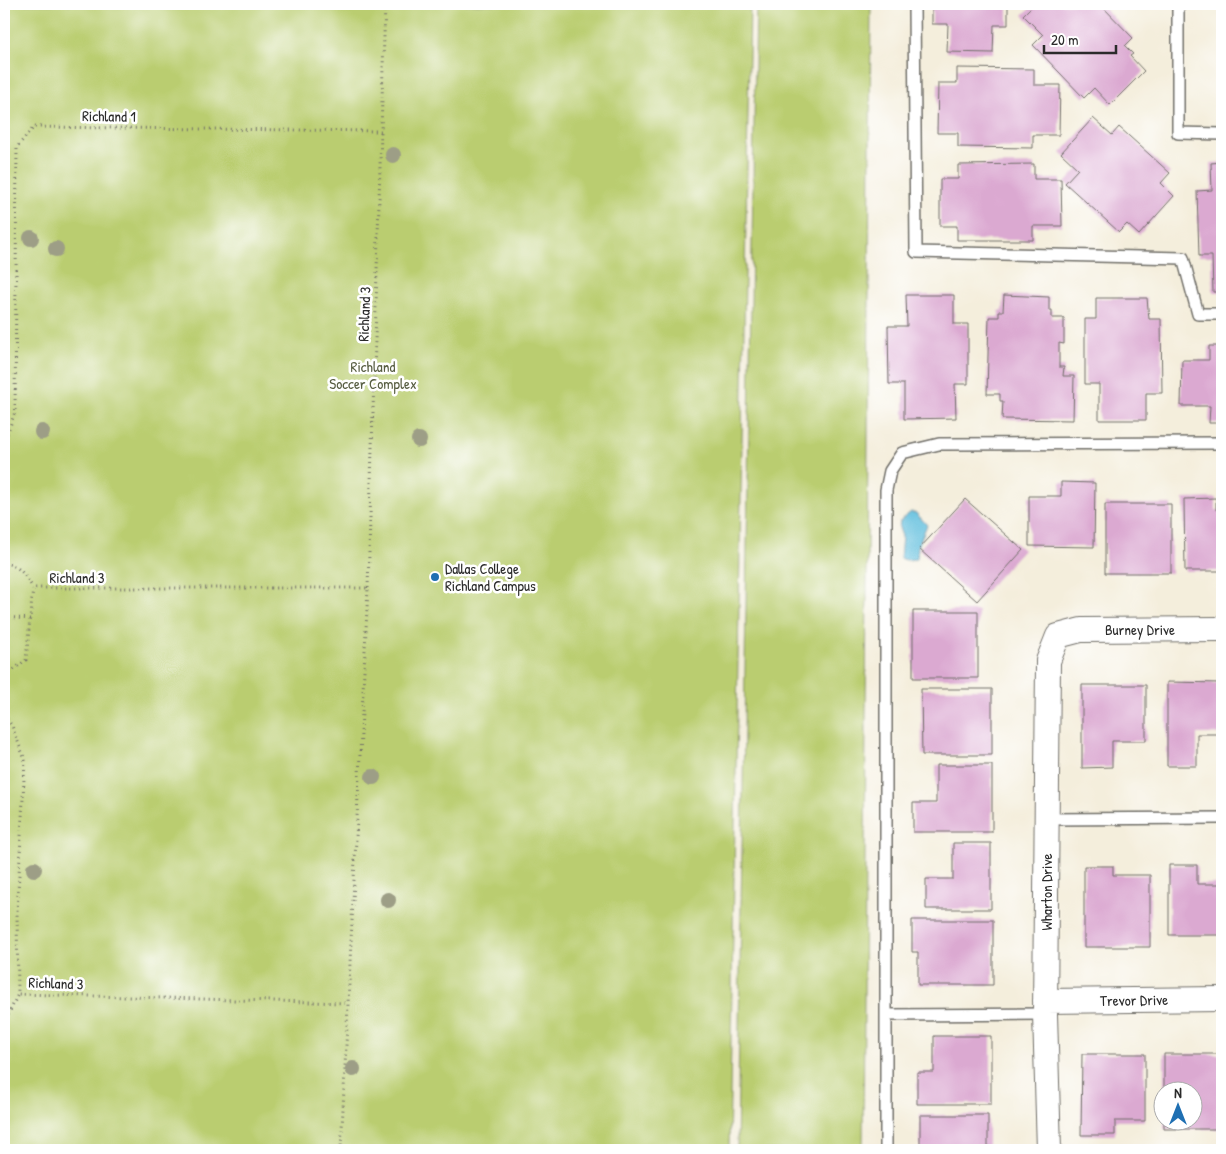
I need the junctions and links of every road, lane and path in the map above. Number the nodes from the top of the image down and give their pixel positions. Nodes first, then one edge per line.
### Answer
1 (385, 4) edge
2 (914, 4) edge
3 (1178, 4) edge
4 (380, 131) junction
5 (1222, 134) edge
6 (1222, 314) edge
7 (4, 443) edge
8 (1222, 443) edge
9 (4, 456) edge
10 (4, 504) edge
11 (4, 563) edge
12 (33, 588) junction
13 (368, 588) junction
14 (4, 617) edge
15 (30, 619) junction
16 (1222, 629) edge
17 (1058, 636) joint
18 (4, 671) edge
19 (4, 715) edge
20 (1222, 818) edge
21 (1047, 819) junction
22 (18, 994) junction
23 (1222, 999) edge
24 (346, 1003) junction
25 (1045, 1007) junction
26 (887, 1015) junction
27 (4, 1024) edge
28 (341, 1150) edge
29 (886, 1150) edge
30 (1049, 1150) edge

1 - 4 path
2 - 6 lane
3 - 5 lane
4 - 7 path, Richland 1
4 - 13 path, Richland 3
8 - 26 lane
9 - 10 path
11 - 12 path
12 - 13 path, Richland 3
12 - 15 path, Richland 3
13 - 24 path, Richland 3
14 - 15 path
15 - 18 path, Richland 3
16 - 17 street, Burney Drive
17 - 21 street, Wharton Drive
19 - 22 path, Richland 3
20 - 21 lane
21 - 25 street, Wharton Drive
22 - 24 path, Richland 3
22 - 27 path
23 - 25 street, Trevor Drive
24 - 28 path, Richland 3
25 - 26 lane
25 - 30 street, Wharton Drive
26 - 29 lane

